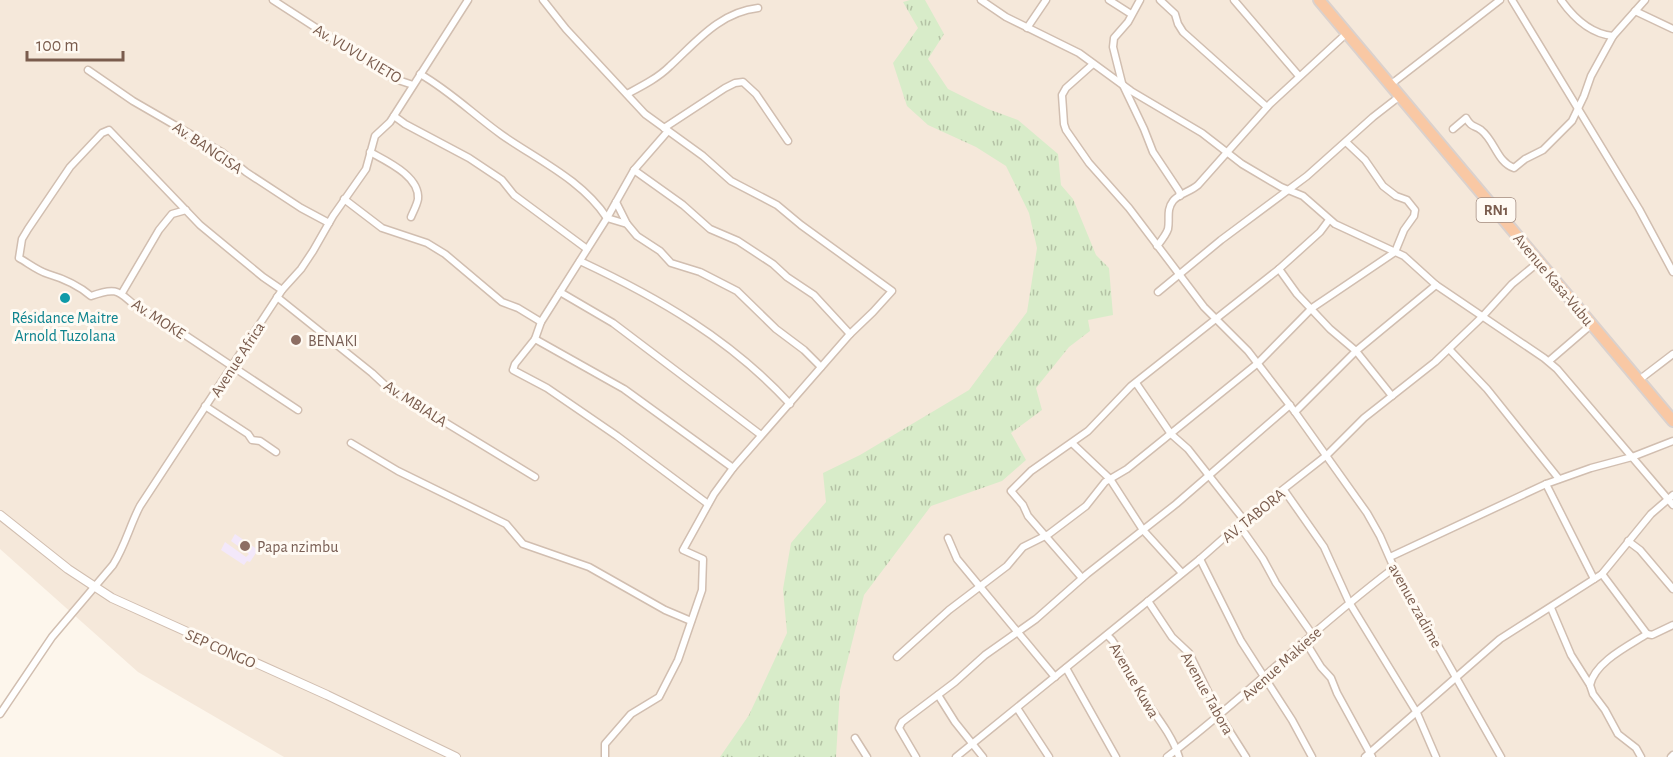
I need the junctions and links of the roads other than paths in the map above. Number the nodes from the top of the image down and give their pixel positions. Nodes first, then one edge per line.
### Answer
1 (273, 0) edge
2 (468, 0) edge
3 (543, 0) edge
4 (981, 0) edge
5 (1109, 0) edge
6 (1140, 0) edge
7 (1160, 0) edge
8 (1234, 0) edge
9 (1319, 0) edge
10 (1500, 0) edge
11 (1512, 0) edge
12 (1561, 0) edge
13 (1645, 0) edge
14 (1042, 1) edge
15 (758, 8) dead end
16 (1635, 11) junction
17 (1131, 14) junction
18 (1027, 28) junction
19 (1673, 29) edge
20 (1347, 33) junction
21 (1613, 36) junction
22 (1093, 64) junction
23 (88, 70) dead end
24 (420, 74) junction
25 (1299, 76) junction
26 (1122, 83) junction
27 (413, 85) junction
28 (1390, 85) junction
29 (627, 94) junction
30 (1400, 96) junction
31 (1267, 107) junction
32 (1577, 109) junction
33 (394, 116) junction
34 (666, 129) junction
35 (1453, 129) dead end
36 (788, 141) dead end
37 (1346, 142) junction
38 (370, 152) junction
39 (1227, 152) junction
40 (634, 170) junction
41 (1290, 190) junction
42 (1180, 196) junction
43 (344, 199) junction
44 (616, 202) junction
45 (186, 210) junction
46 (411, 217) dead end
47 (607, 218) junction
48 (1329, 220) junction
49 (329, 223) junction
50 (627, 224) junction
51 (1157, 246) junction
52 (587, 249) junction
53 (1395, 252) junction
54 (580, 261) junction
55 (1540, 261) junction
56 (1279, 269) junction
57 (1673, 272) edge
58 (1180, 274) junction
59 (1436, 285) junction
60 (282, 290) junction
61 (560, 292) junction
62 (1158, 292) dead end
63 (122, 293) junction
64 (277, 297) junction
65 (1312, 308) junction
66 (1482, 317) junction
67 (1216, 320) junction
68 (541, 322) junction
69 (1592, 324) junction
70 (850, 333) junction
71 (535, 339) junction
72 (1449, 349) junction
73 (1356, 351) junction
74 (1673, 354) edge
75 (1549, 361) junction
76 (1258, 363) junction
77 (233, 366) junction
78 (821, 367) junction
79 (1639, 380) junction
80 (1136, 383) junction
81 (1392, 396) junction
82 (790, 404) junction
83 (1290, 405) junction
84 (206, 406) junction
85 (298, 410) dead end
86 (1295, 412) junction
87 (1673, 421) edge
88 (1172, 434) junction
89 (761, 435) junction
90 (1673, 441) edge
91 (351, 443) dead end
92 (1072, 443) junction
93 (276, 452) dead end
94 (1327, 456) junction
95 (1632, 457) junction
96 (733, 468) junction
97 (1208, 475) junction
98 (535, 477) dead end
99 (1110, 479) junction
100 (1559, 479) junction
101 (1546, 484) junction
102 (1284, 490) junction
103 (1670, 497) edge
104 (708, 504) junction
105 (1673, 505) edge
106 (0, 515) edge
107 (1242, 523) junction
108 (1143, 530) junction
109 (1046, 536) junction
110 (948, 538) dead end
111 (1628, 541) junction
112 (1390, 557) junction
113 (1200, 559) junction
114 (1394, 568) junction
115 (1182, 573) junction
116 (1602, 574) junction
117 (1082, 578) junction
118 (1594, 579) junction
119 (93, 587) junction
120 (980, 587) junction
121 (1673, 589) edge
122 (1148, 601) junction
123 (1349, 602) junction
124 (1551, 608) junction
125 (691, 621) junction
126 (1673, 625) edge
127 (1017, 632) junction
128 (1312, 634) junction
129 (1647, 634) junction
130 (1107, 635) junction
131 (1305, 640) junction
132 (897, 657) dead end
133 (1066, 668) junction
134 (1055, 677) junction
135 (1264, 677) junction
136 (1457, 678) junction
137 (1590, 685) junction
138 (938, 695) junction
139 (1017, 708) junction
140 (1417, 713) junction
141 (0, 714) edge
142 (1220, 716) junction
143 (855, 738) dead end
144 (972, 744) junction
145 (1178, 753) edge
146 (1369, 756) edge
147 (456, 757) edge
148 (605, 757) edge
149 (867, 757) edge
150 (916, 757) edge
151 (956, 757) edge
152 (983, 757) edge
153 (1049, 757) edge
154 (1116, 757) edge
155 (1167, 757) edge
156 (1246, 757) edge
157 (1312, 757) edge
158 (1436, 757) edge
159 (1501, 757) edge
160 (1641, 757) edge

1 - 27 street, Av. VUVU KIETO
2 - 24 street, Avenue Africa
3 - 29 street
4 - 18 street
5 - 17 street
6 - 17 street
7 - 31 street
8 - 25 street
9 - 20 highway, Avenue Kasa-Vubu / RN1
10 - 28 street
11 - 32 street
12 - 21 street
13 - 16 street
14 - 18 street
15 - 29 street
16 - 19 street
16 - 21 street
17 - 26 street
18 - 22 street
20 - 25 street
20 - 28 highway, Avenue Kasa-Vubu / RN1
21 - 32 street
22 - 26 street
22 - 51 street, avenue zadime
23 - 49 street, Av. BANGISA
24 - 27 street, Avenue Africa
24 - 47 street
25 - 31 street
26 - 39 street
26 - 42 street
27 - 33 street, Avenue Africa
28 - 30 highway, Avenue Kasa-Vubu / RN1
29 - 34 street
30 - 37 street
30 - 55 highway, Avenue Kasa-Vubu / RN1
31 - 39 street
32 - 35 street
32 - 57 street
33 - 38 street, Avenue Africa
33 - 52 street
34 - 36 street
34 - 40 street
34 - 70 street
37 - 41 street
37 - 53 street
38 - 43 street, Avenue Africa
38 - 46 street
39 - 41 street
39 - 42 street
40 - 44 street
40 - 70 street
41 - 48 street
41 - 58 street
42 - 51 street
43 - 49 street, Avenue Africa
43 - 68 street
44 - 47 street
44 - 50 street
45 - 60 street
45 - 63 street
45 - 63 street, Av. MOKE
47 - 50 street
47 - 52 street
48 - 53 street
48 - 56 street
49 - 60 street, Avenue Africa
50 - 78 street
51 - 58 street, avenue zadime
52 - 54 street
53 - 59 street
53 - 65 street
54 - 61 street
54 - 82 street
55 - 66 street, AV. TABORA
55 - 69 highway, Avenue Kasa-Vubu / RN1
56 - 65 street
56 - 67 street
58 - 62 street
58 - 67 street, avenue zadime
59 - 66 street
59 - 73 street
60 - 64 street, Avenue Africa
61 - 68 street
61 - 89 street
63 - 77 street, Av. MOKE
64 - 77 street, Avenue Africa
64 - 98 street, Av. MBIALA
65 - 73 street
65 - 76 street
66 - 72 street, AV. TABORA
66 - 75 street
67 - 76 street, avenue zadime
67 - 80 street
68 - 71 street
69 - 75 street
69 - 79 highway, Avenue Kasa-Vubu / RN1
70 - 78 street
71 - 96 street
71 - 104 street
72 - 81 street, AV. TABORA
72 - 100 street
73 - 81 street
73 - 86 street
74 - 79 street
75 - 95 street
76 - 83 street, avenue zadime
76 - 88 street
77 - 84 street, Avenue Africa
77 - 85 street, Av. MOKE
78 - 82 street
79 - 87 highway, Avenue Kasa-Vubu / RN1
80 - 88 street
80 - 92 street
81 - 94 street, AV. TABORA
82 - 89 street
83 - 86 street, avenue zadime
83 - 97 street
84 - 93 street
84 - 119 street, Avenue Africa
86 - 94 street, avenue zadime
88 - 97 street
88 - 99 street
89 - 96 street
90 - 95 street
91 - 125 street
92 - 99 street
92 - 109 street
94 - 102 street, AV. TABORA
94 - 112 street, avenue zadime
95 - 100 street
95 - 103 street
96 - 104 street
97 - 107 street
97 - 108 street
99 - 108 street
99 - 109 street
100 - 101 street
101 - 112 street
101 - 118 street
102 - 107 street, AV. TABORA
102 - 123 street
103 - 105 street
103 - 111 street
104 - 125 street
106 - 119 street, SEP CONGO
107 - 113 street, AV. TABORA
107 - 128 street
108 - 115 street
108 - 117 street
109 - 117 street
109 - 120 street
110 - 120 street
111 - 116 street
111 - 121 street
112 - 114 street, avenue zadime
113 - 115 street, AV. TABORA
113 - 135 street
114 - 123 street, Avenue Makiese
114 - 136 street, avenue zadime
115 - 122 street, AV. TABORA
116 - 118 street
116 - 129 street
117 - 127 street
118 - 124 street
119 - 141 street, Avenue Africa
119 - 147 street, SEP CONGO
120 - 127 street
120 - 132 street
122 - 130 street, AV. TABORA
122 - 142 street, Avenue Tabora
123 - 128 street, Avenue Makiese
123 - 140 street
124 - 136 street
124 - 137 street
125 - 148 street
126 - 129 street
127 - 134 street
127 - 138 street
128 - 131 street, Avenue Makiese
129 - 137 street
130 - 133 street, AV. TABORA
130 - 145 street, Avenue Kuwa
131 - 135 street, Avenue Makiese
131 - 146 street
133 - 134 street, AV. TABORA
133 - 154 street
134 - 139 street, AV. TABORA
135 - 142 street, Avenue Makiese
135 - 157 street
136 - 140 street
136 - 159 street, avenue zadime
137 - 160 street
138 - 144 street
138 - 150 street
139 - 144 street, AV. TABORA
139 - 153 street
140 - 146 street
140 - 158 street
142 - 145 street, Avenue Makiese
142 - 156 street, Avenue Tabora
143 - 149 street
144 - 151 street, AV. TABORA
144 - 152 street
145 - 155 street, Avenue Makiese

